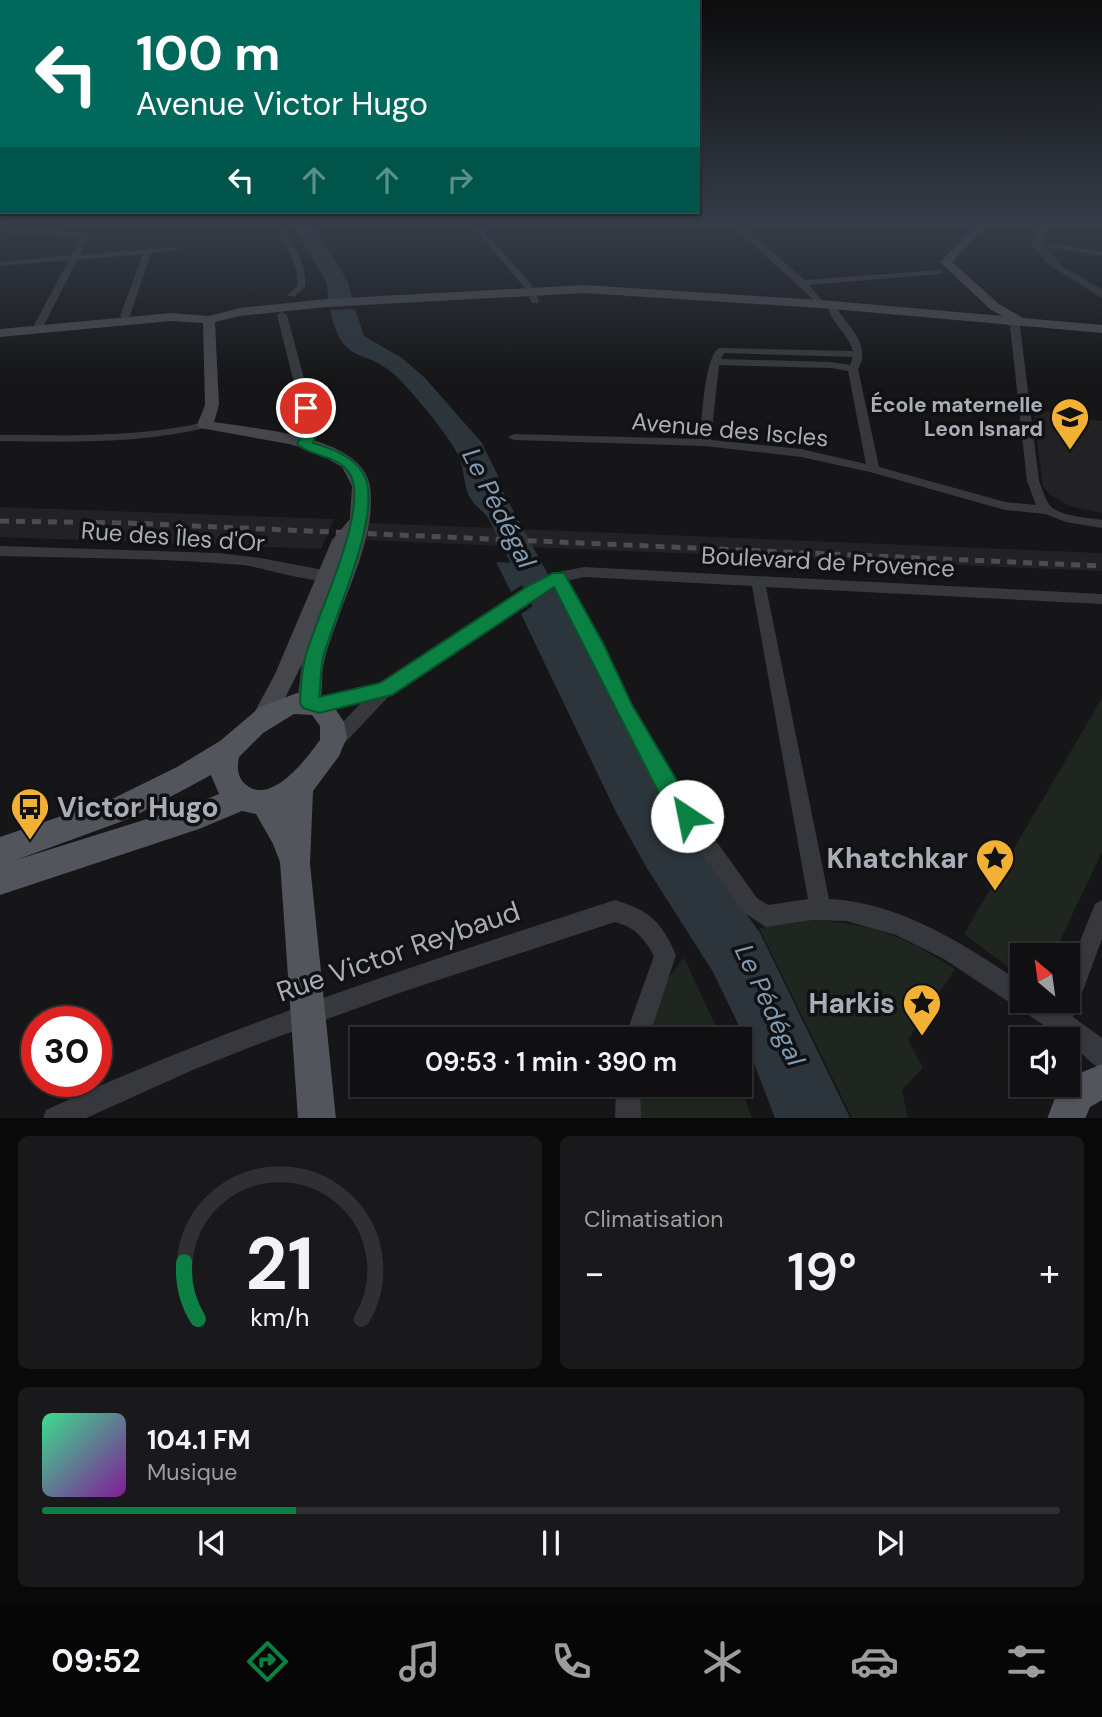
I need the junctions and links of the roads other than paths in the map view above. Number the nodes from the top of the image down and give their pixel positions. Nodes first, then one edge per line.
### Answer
1 (65, 275) edge
2 (139, 275) edge
3 (302, 275) edge
4 (308, 275) edge
5 (516, 275) edge
6 (794, 275) edge
7 (900, 275) edge
8 (960, 275) edge
9 (803, 283) junction
10 (533, 296) junction
11 (317, 302) junction
12 (826, 304) junction
13 (286, 305) junction
14 (995, 307) junction
15 (210, 315) junction
16 (125, 316) junction
17 (978, 316) junction
18 (1013, 323) junction
19 (1033, 323) junction
20 (39, 325) junction
21 (1102, 329) edge
22 (0, 331) edge
23 (858, 355) junction
24 (716, 362) junction
25 (853, 369) junction
26 (205, 425) junction
27 (514, 437) dead end
28 (0, 438) edge
29 (705, 443) junction
30 (304, 444) junction
31 (873, 469) junction
32 (1047, 510) junction
33 (1102, 524) edge
34 (0, 551) edge
35 (334, 577) junction
36 (556, 578) junction
37 (758, 582) junction
38 (1102, 599) edge
39 (385, 689) junction
40 (314, 704) junction
41 (265, 715) junction
42 (332, 745) junction
43 (229, 749) junction
44 (299, 787) junction
45 (252, 800) junction
46 (0, 851) edge
47 (295, 864) junction
48 (0, 880) edge
49 (820, 908) junction
50 (1102, 911) edge
51 (1010, 990) edge
52 (308, 1014) junction
53 (1063, 1016) edge
54 (640, 1027) edge
55 (1102, 1058) edge
56 (628, 1097) edge
57 (55, 1118) edge
58 (317, 1118) edge
59 (628, 1118) edge

1 - 20 street
2 - 16 street
3 - 13 street
4 - 11 street
5 - 10 street
6 - 9 street
7 - 9 street
8 - 14 main road
9 - 12 street
10 - 11 main road
10 - 12 main road
11 - 13 main road
12 - 17 main road
12 - 23 street
13 - 15 main road
13 - 30 street
14 - 17 main road
14 - 19 main road
15 - 16 main road
15 - 22 main road
15 - 26 main road
16 - 20 main road
17 - 18 main road
18 - 19 main road
18 - 32 street
19 - 21 main road
20 - 22 main road
23 - 24 street
23 - 25 street
24 - 25 street
24 - 29 street
25 - 31 street
26 - 28 street
26 - 30 main road
27 - 29 street, Avenue des Iscles
29 - 31 street, Avenue des Iscles
30 - 35 main road
31 - 32 street, Avenue des Iscles
32 - 33 street, Avenue des Iscles
34 - 35 street, Rue des Îles d'Or
35 - 40 main road
35 - 41 main road
36 - 37 street, Boulevard de Provence
36 - 39 street
36 - 49 street
37 - 38 street, Boulevard de Provence
37 - 49 street
39 - 40 street
39 - 42 street
40 - 41 main road
40 - 42 main road
41 - 43 main road
42 - 44 main road
43 - 45 main road
43 - 46 main road
44 - 45 main road
44 - 47 main road
45 - 47 main road
45 - 48 main road
47 - 52 main road
49 - 51 street
50 - 53 street
52 - 54 street, Rue Victor Reybaud
52 - 57 street, Rue Victor Reybaud
52 - 58 main road
53 - 55 street
56 - 59 street

